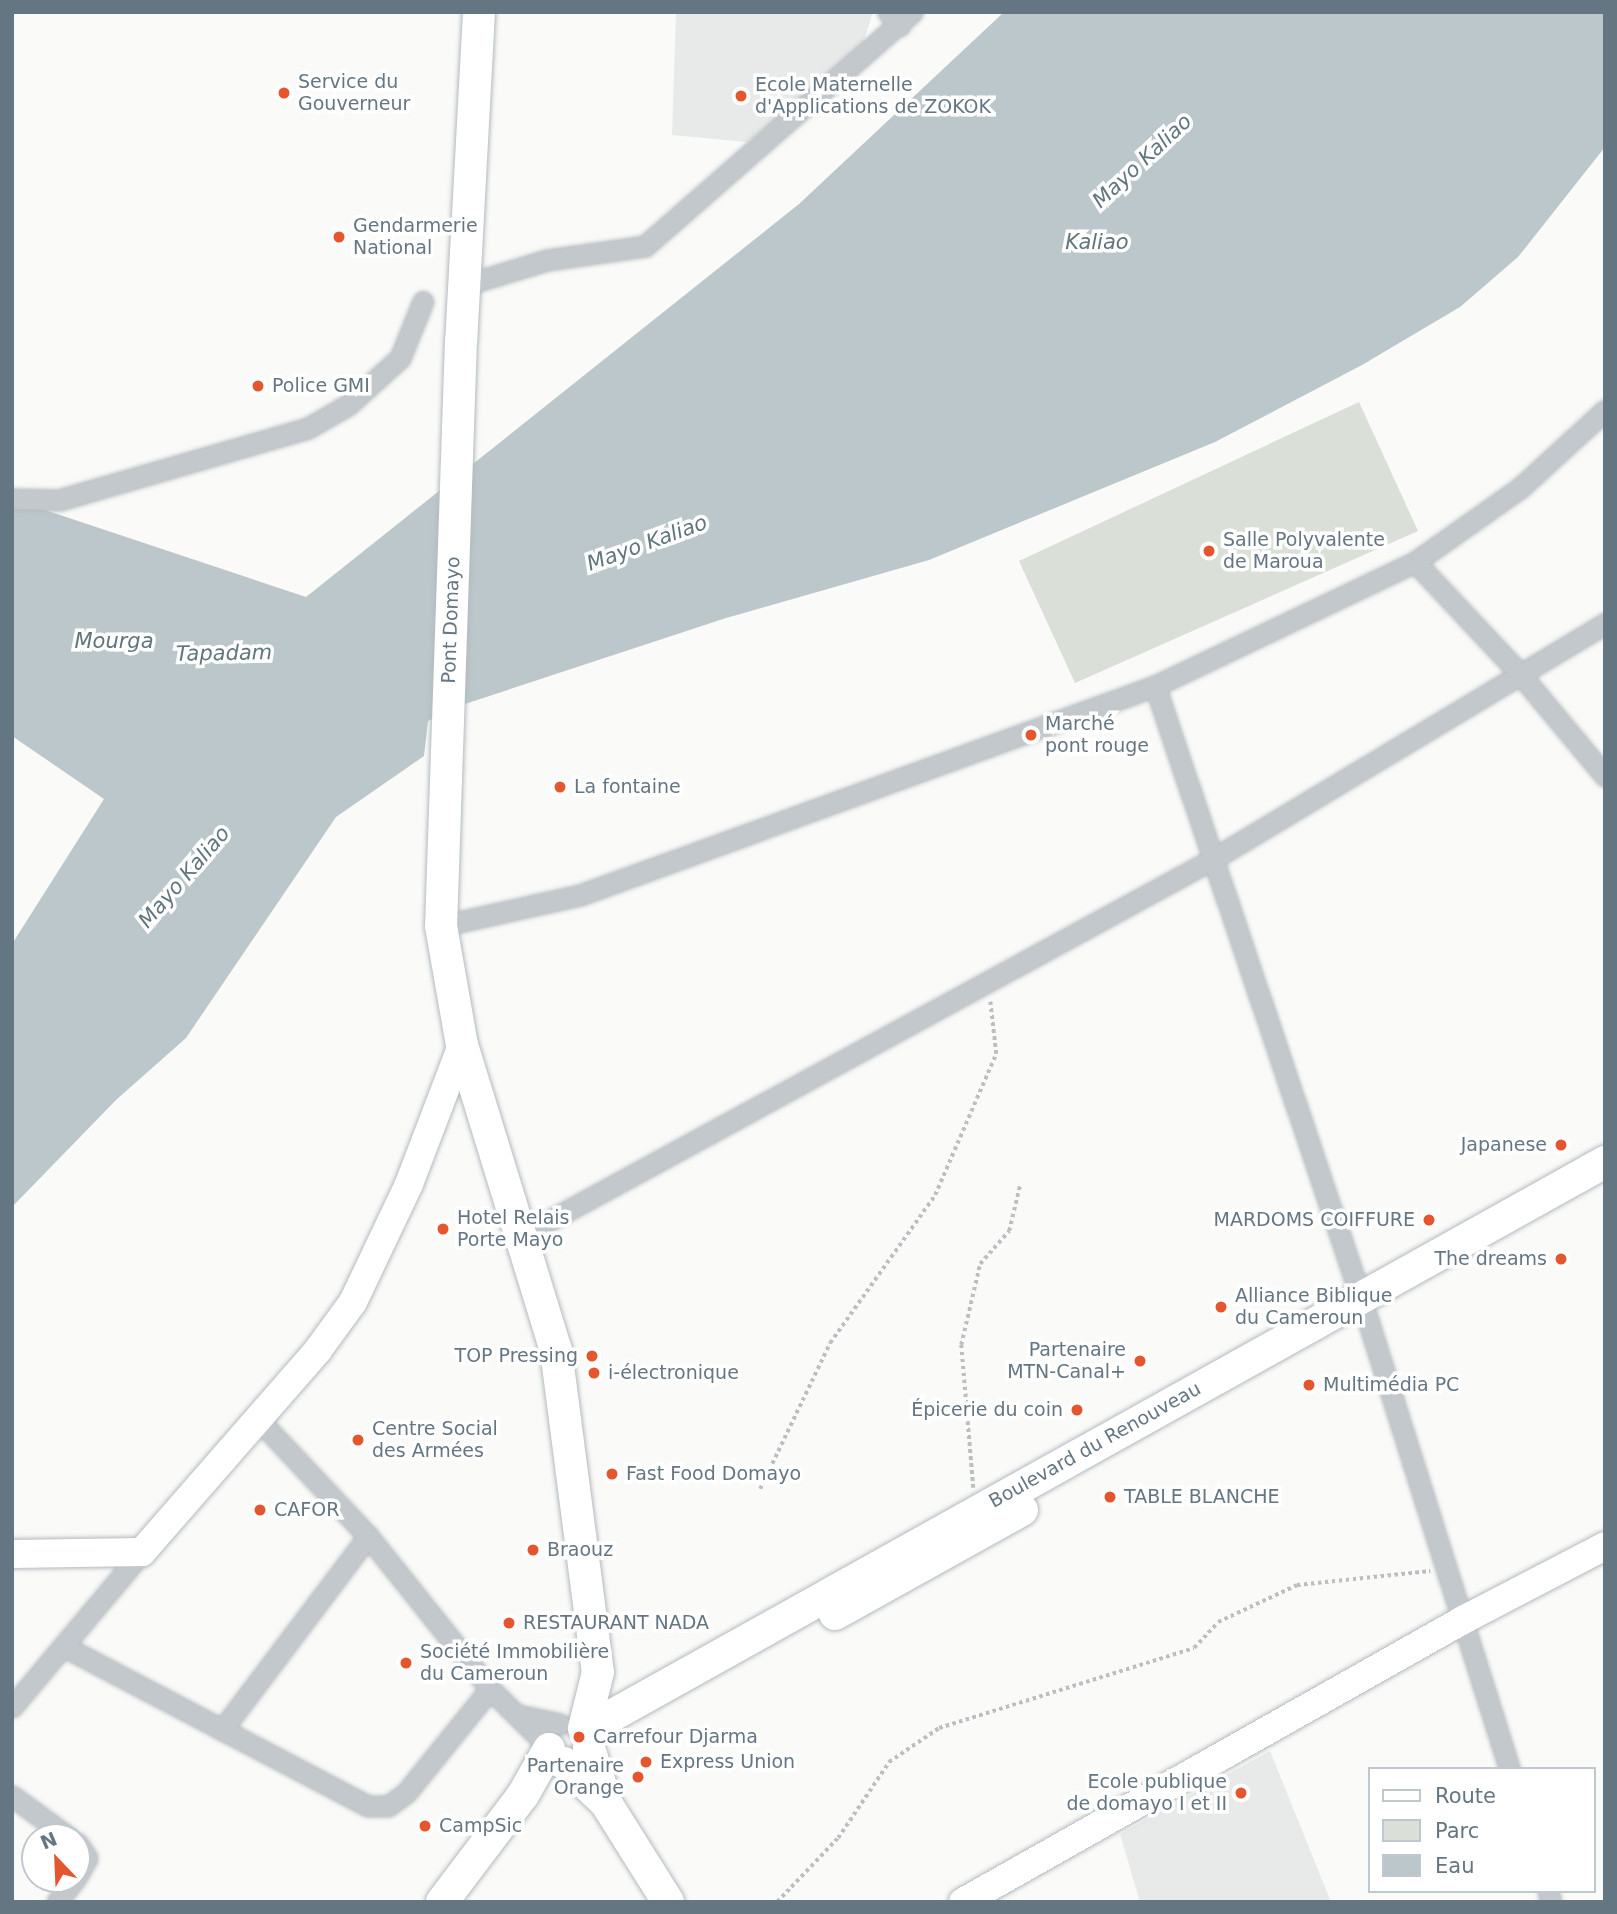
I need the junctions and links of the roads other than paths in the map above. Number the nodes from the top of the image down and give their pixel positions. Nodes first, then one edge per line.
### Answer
1 (479, 12) edge
2 (900, 17) edge
3 (465, 285) junction
4 (423, 301) dead end
5 (1605, 410) edge
6 (12, 499) edge
7 (1415, 562) junction
8 (1605, 623) edge
9 (1520, 674) junction
10 (1155, 686) junction
11 (1605, 776) edge
12 (1213, 859) junction
13 (441, 926) junction
14 (462, 1045) junction
15 (1605, 1162) edge
16 (1605, 1186) edge
17 (521, 1236) junction
18 (1364, 1306) junction
19 (258, 1419) junction
20 (368, 1536) junction
21 (1605, 1546) edge
22 (142, 1552) junction
23 (12, 1554) edge
24 (1463, 1620) junction
25 (63, 1646) junction
26 (490, 1689) junction
27 (12, 1707) edge
28 (222, 1730) junction
29 (570, 1742) junction
30 (1508, 1767) edge
31 (12, 1796) edge
32 (49, 1823) edge
33 (442, 1902) edge
34 (668, 1902) edge
35 (963, 1902) edge

1 - 3 main road, Pont Domayo
2 - 3 street
3 - 13 main road, Pont Domayo
4 - 6 street
5 - 7 street
7 - 9 street
7 - 10 street
8 - 9 street
9 - 11 street
9 - 12 street
10 - 12 street
10 - 13 street
12 - 17 street
12 - 18 street
13 - 14 main road, Pont Domayo
14 - 17 main road, Pont Domayo
14 - 19 street
15 - 18 main road, Boulevard du Renouveau
16 - 18 main road, Boulevard du Renouveau
17 - 29 main road, Pont Domayo
18 - 24 street
18 - 29 main road, Boulevard du Renouveau
18 - 29 main road, Boulevard du Renouveau
19 - 20 street
19 - 22 street
20 - 26 street
20 - 28 street
21 - 24 street
22 - 23 street
22 - 25 street
24 - 30 street
24 - 35 street
25 - 27 street
25 - 28 street
26 - 28 street
26 - 29 street
29 - 33 main road
29 - 34 main road
31 - 32 street

